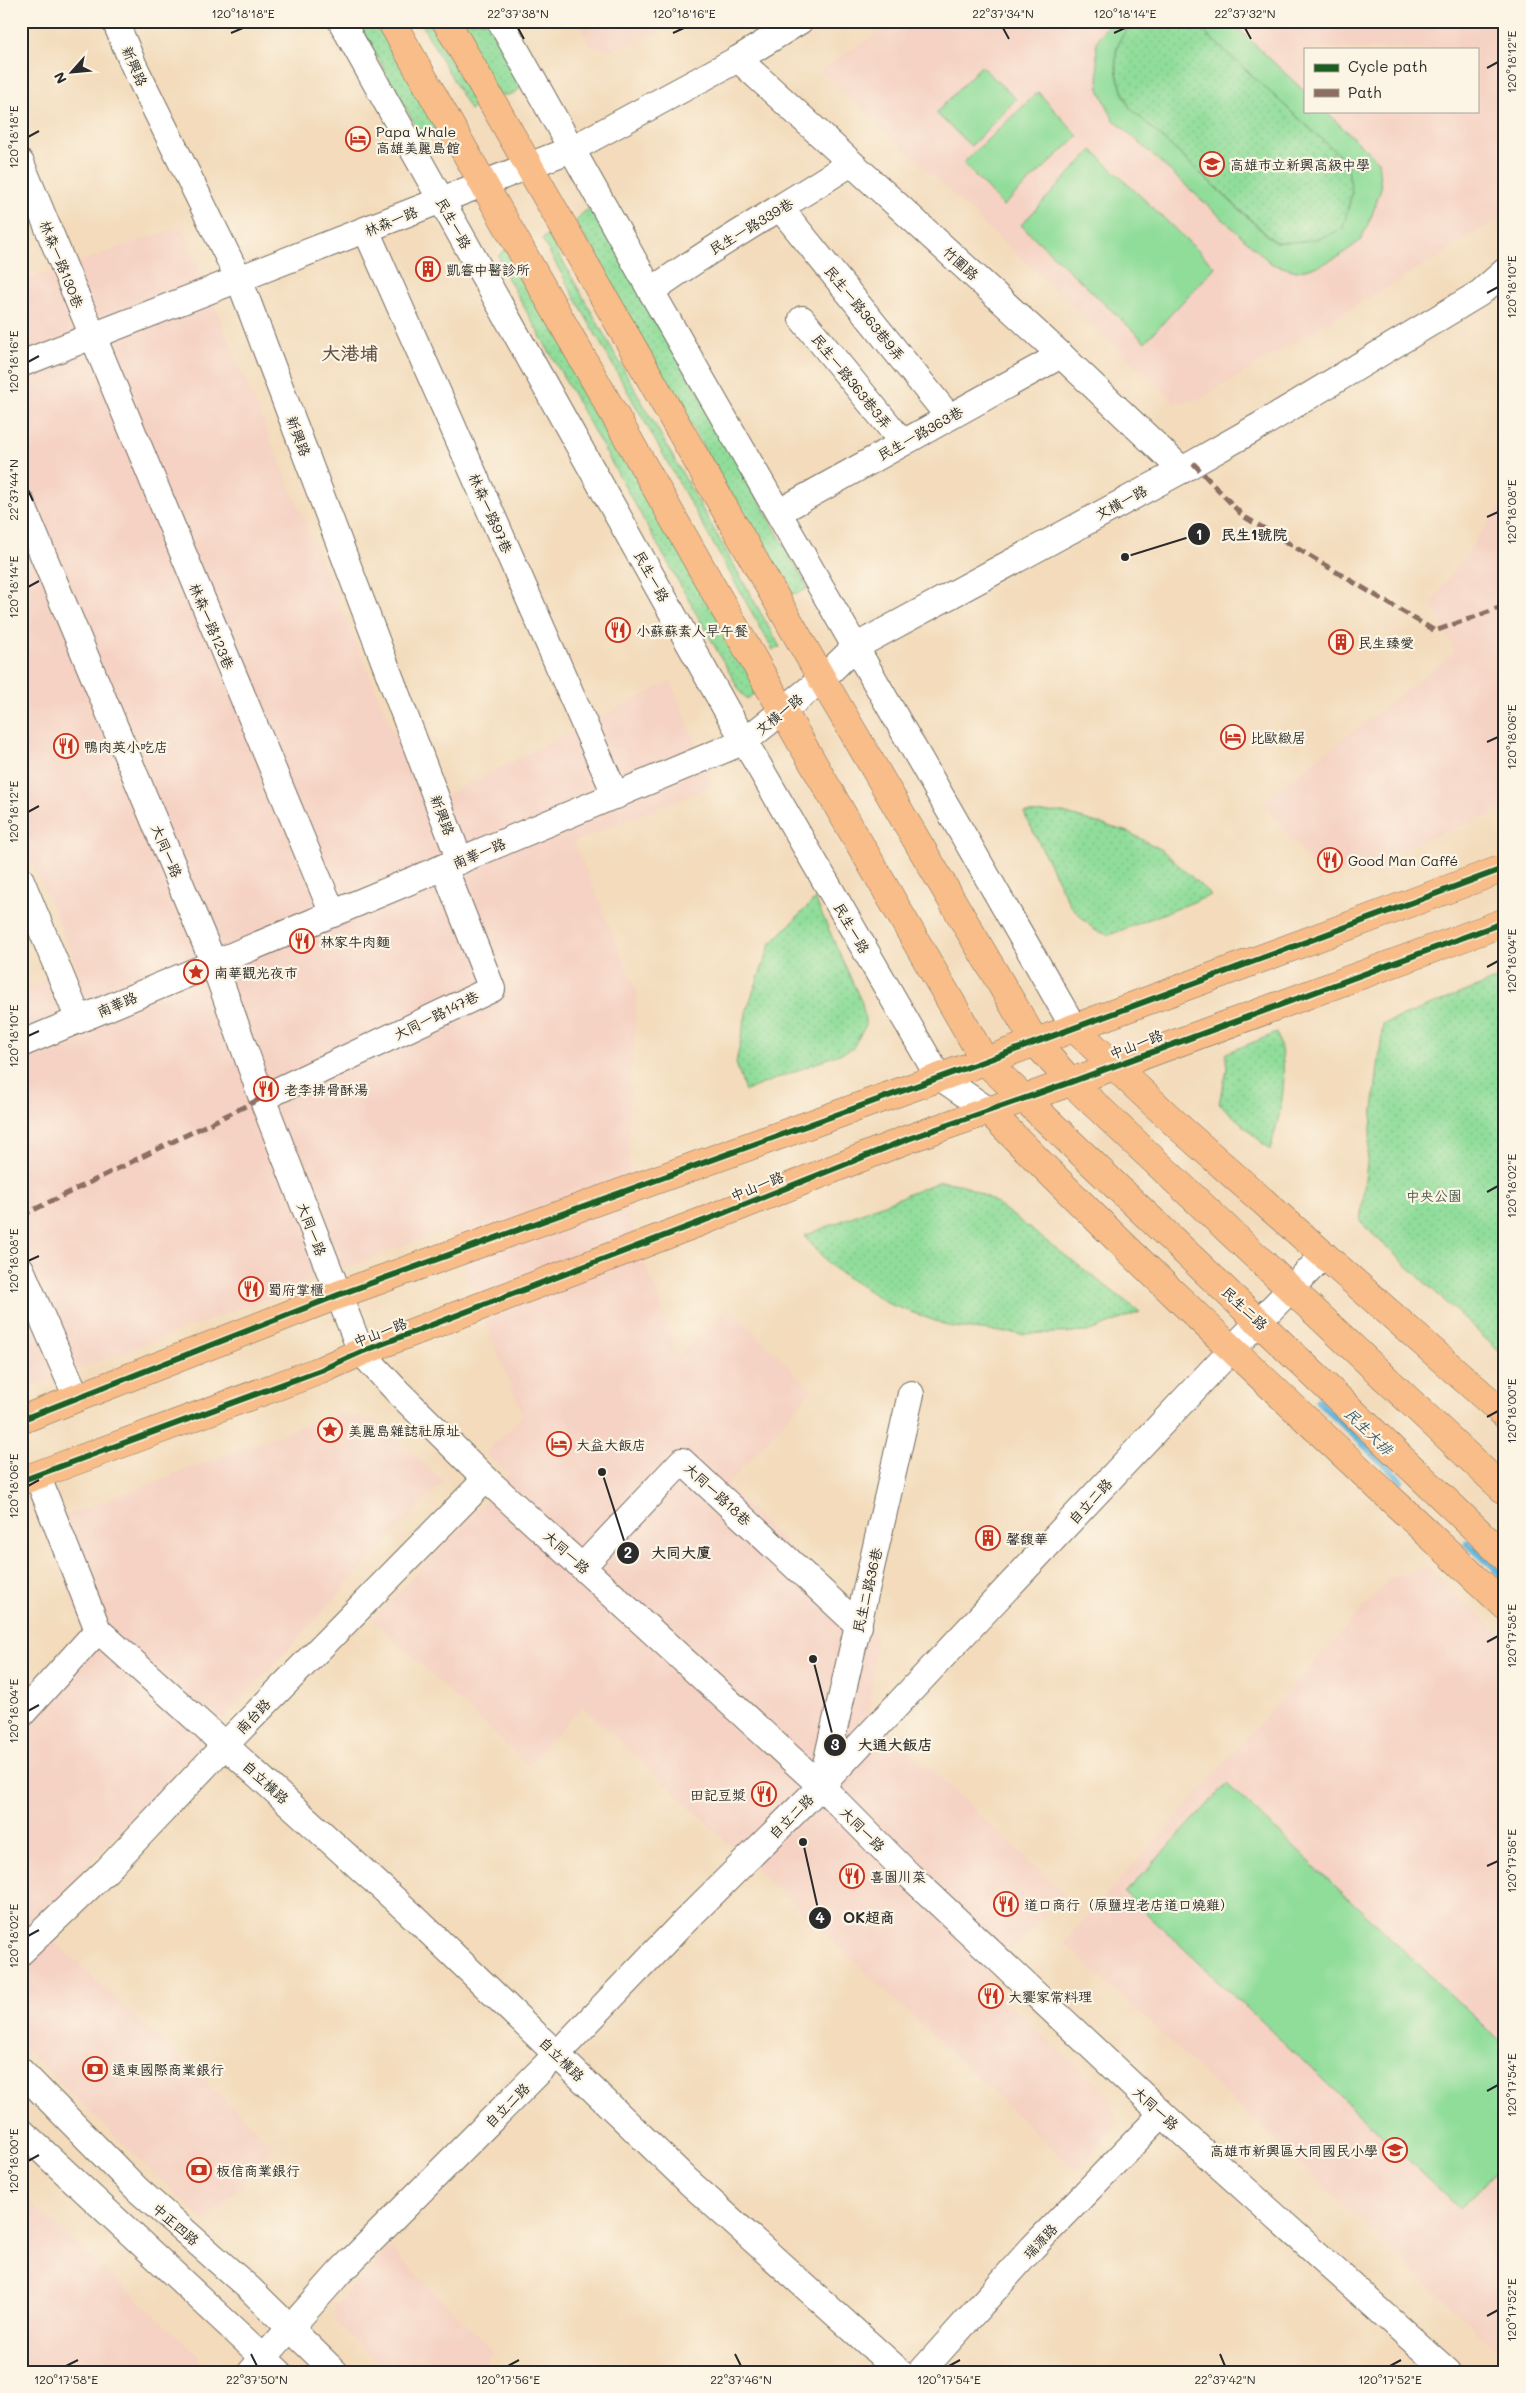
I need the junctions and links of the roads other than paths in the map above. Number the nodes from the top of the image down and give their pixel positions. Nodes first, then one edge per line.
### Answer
1 (115, 21) edge
2 (340, 21) edge
3 (391, 21) edge
4 (446, 21) edge
5 (500, 21) edge
6 (800, 21) edge
7 (738, 59) junction
8 (572, 149) junction
9 (21, 163) edge
10 (851, 163) junction
11 (530, 165) junction
12 (484, 185) junction
13 (442, 201) junction
14 (781, 209) junction
15 (366, 230) junction
16 (1505, 271) edge
17 (239, 279) junction
18 (651, 290) junction
19 (802, 318) dead end
20 (92, 337) junction
21 (1061, 355) junction
22 (21, 364) edge
23 (949, 417) junction
24 (902, 443) junction
25 (1182, 470) junction
26 (21, 502) edge
27 (779, 512) junction
28 (855, 647) junction
29 (822, 679) junction
30 (783, 711) junction
31 (744, 741) junction
32 (616, 796) junction
33 (452, 864) junction
34 (1505, 868) edge
35 (21, 880) edge
36 (332, 914) junction
37 (1505, 922) edge
38 (214, 964) junction
39 (79, 1020) junction
40 (1074, 1028) junction
41 (1035, 1042) junction
42 (21, 1044) edge
43 (985, 1061) junction
44 (1114, 1066) junction
45 (938, 1076) junction
46 (1071, 1082) junction
47 (262, 1098) junction
48 (1022, 1098) junction
49 (988, 1110) junction
50 (1324, 1255) junction
51 (21, 1269) edge
52 (1292, 1288) junction
53 (338, 1295) junction
54 (1259, 1321) junction
55 (1232, 1349) junction
56 (361, 1352) junction
57 (912, 1394) dead end
58 (77, 1398) junction
59 (1505, 1415) edge
60 (21, 1420) edge
61 (29, 1478) edge
62 (486, 1479) junction
63 (1505, 1491) edge
64 (1505, 1557) edge
65 (583, 1566) junction
66 (1505, 1606) edge
67 (859, 1626) junction
68 (98, 1630) junction
69 (21, 1715) edge
70 (225, 1745) junction
71 (821, 1786) junction
72 (21, 1952) edge
73 (557, 2054) junction
74 (21, 2071) edge
75 (1162, 2114) junction
76 (21, 2131) edge
77 (290, 2328) junction
78 (265, 2367) edge
79 (335, 2372) edge
80 (900, 2372) edge
81 (921, 2372) edge
82 (1448, 2372) edge

1 - 17 street, 新興路
2 - 13 street, 民生一路
3 - 12 main road
4 - 11 main road
5 - 8 street
6 - 7 street, 林森一路
7 - 8 street, 林森一路
7 - 10 street, 竹圍路
8 - 11 street, 林森一路
8 - 18 street
9 - 20 street, 林森一路130巷
10 - 14 street, 民生一路339巷
10 - 21 street, 竹圍路
11 - 12 street, 林森一路
11 - 29 main road
12 - 13 street, 林森一路
12 - 30 main road
13 - 15 street, 林森一路
13 - 31 street, 民生一路
14 - 18 street, 民生一路339巷
14 - 23 street, 民生一路363巷9弄
15 - 17 street, 林森一路
15 - 32 street, 林森一路97巷
16 - 25 street, 文橫一路
17 - 20 street, 林森一路
17 - 33 street, 新興路
18 - 27 street
19 - 24 street, 民生一路363巷3弄
20 - 22 street, 林森一路
20 - 36 street, 林森一路123巷
21 - 23 street, 民生一路363巷
21 - 25 street, 竹圍路
23 - 24 street, 民生一路363巷
24 - 27 street, 民生一路363巷
25 - 28 street, 文橫一路
26 - 38 street, 大同一路
27 - 28 street
28 - 29 street, 文橫一路
28 - 40 street
29 - 30 street, 文橫一路
29 - 41 main road
30 - 31 street, 文橫一路
30 - 43 main road
31 - 32 street, 南華一路
31 - 45 street, 民生一路
32 - 33 street, 南華一路
33 - 36 street, 南華一路
33 - 47 street, 大同一路147巷
34 - 40 main road
35 - 39 street
36 - 38 street, 南華一路
37 - 44 main road, 中山一路
38 - 39 street, 南華路
38 - 47 street, 大同一路
39 - 42 street, 南華路
40 - 41 main road
40 - 44 main road
41 - 43 main road
41 - 46 main road
43 - 45 main road
43 - 48 main road, 民生二路
44 - 46 main road, 中山一路
44 - 50 main road
45 - 49 street, 民生一路
45 - 53 main road
46 - 48 main road, 中山一路
46 - 52 main road
47 - 53 street, 大同一路
48 - 49 main road, 中山一路
48 - 54 main road, 民生二路
49 - 55 main road
49 - 56 main road, 中山一路
50 - 52 street, 自立二路
50 - 59 main road
51 - 58 street
52 - 54 street, 自立二路
52 - 63 main road
53 - 56 street, 大同一路
53 - 58 main road
54 - 55 street, 自立二路
54 - 64 main road, 民生二路
55 - 66 main road
55 - 71 street, 自立二路
56 - 61 main road, 中山一路
56 - 62 street, 大同一路
57 - 67 street, 民生二路36巷
58 - 60 main road
61 - 68 street
62 - 65 street, 大同一路
62 - 70 street, 南台路
65 - 67 street, 大同一路18巷
65 - 71 street, 大同一路
67 - 71 street, 民生二路36巷
68 - 69 street
68 - 70 street, 自立橫路
70 - 72 street, 南台路
70 - 73 street, 自立橫路
71 - 73 street, 自立二路
71 - 75 street, 大同一路
73 - 77 street, 自立二路
73 - 80 street, 自立橫路
74 - 77 street, 中正四路
75 - 81 street, 瑞源路
75 - 82 street, 大同一路
76 - 78 street
77 - 78 street, 自立二路
77 - 79 street, 中正四路

